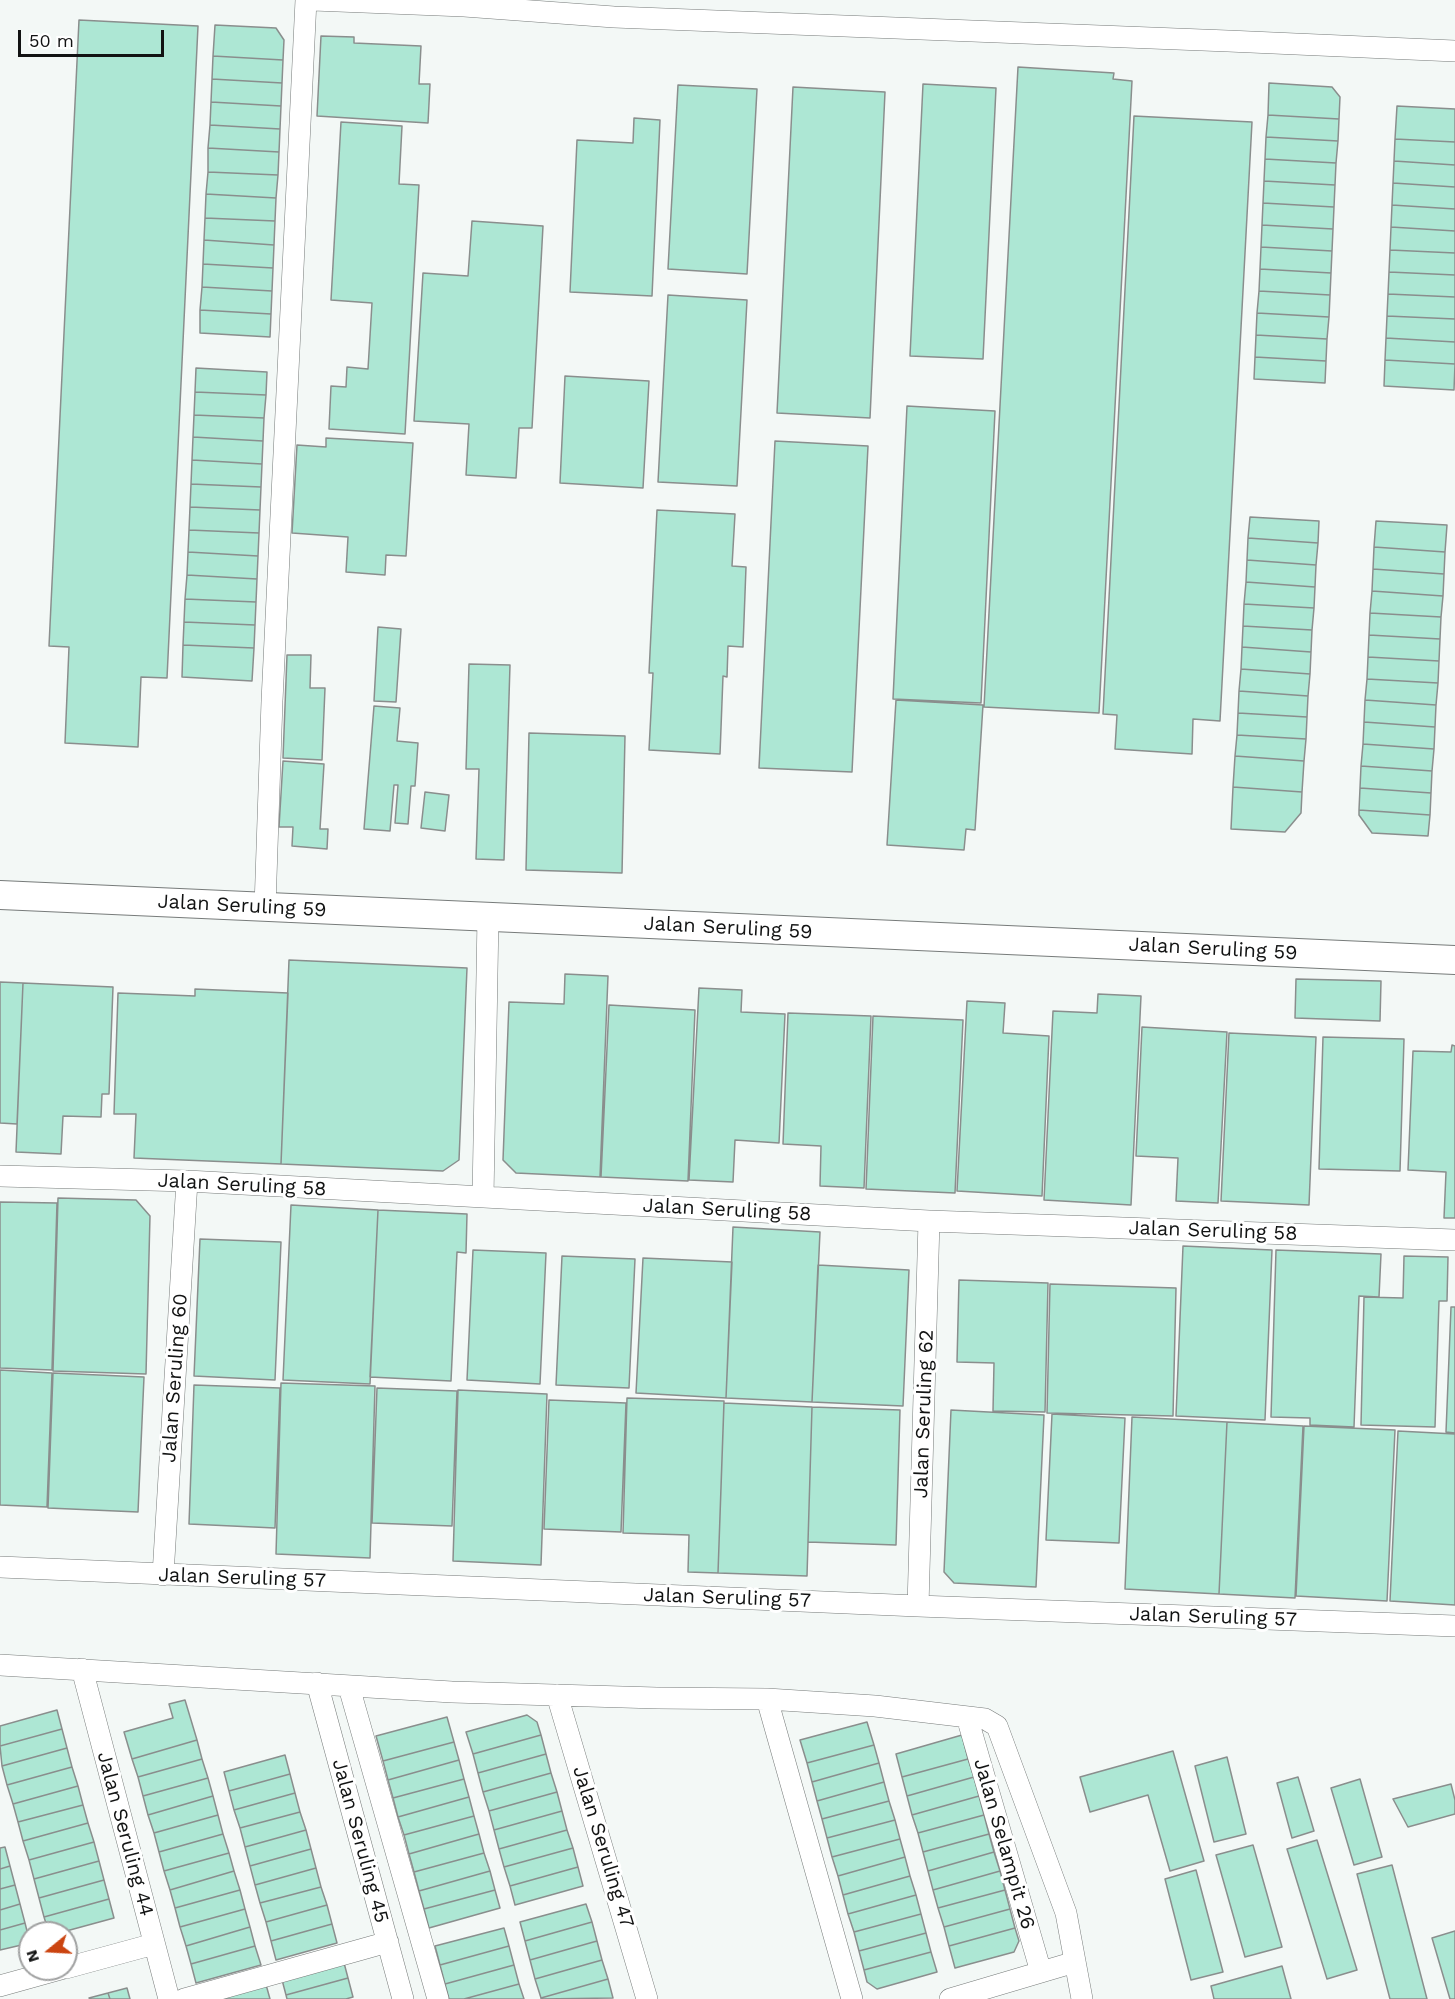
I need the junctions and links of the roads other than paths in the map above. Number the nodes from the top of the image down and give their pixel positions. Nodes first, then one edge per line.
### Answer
1 (306, 0) edge
2 (313, 0) edge
3 (583, 8) edge
4 (1455, 51) edge
5 (0, 896) edge
6 (266, 907) junction
7 (488, 917) junction
8 (1455, 960) edge
9 (0, 1176) edge
10 (187, 1181) junction
11 (483, 1197) junction
12 (929, 1221) junction
13 (1455, 1240) edge
14 (0, 1567) edge
15 (163, 1575) junction
16 (918, 1606) junction
17 (1455, 1626) edge
18 (0, 1665) edge
19 (82, 1669) junction
20 (316, 1683) junction
21 (349, 1687) junction
22 (557, 1695) junction
23 (767, 1699) junction
24 (967, 1717) junction
25 (388, 1942) junction
26 (154, 1944) junction
27 (1075, 1962) junction
28 (78, 1965) edge
29 (1041, 1972) junction
30 (18, 1981) edge
31 (0, 1986) edge
32 (169, 1999) edge
33 (184, 1999) edge
34 (403, 1999) edge
35 (438, 1999) edge
36 (647, 1999) edge
37 (852, 1999) edge
38 (950, 1999) edge
39 (1082, 1999) edge

1 - 6 street
2 - 3 street
3 - 4 street
5 - 6 main road, Jalan Seruling 59
6 - 7 main road, Jalan Seruling 59
7 - 8 main road, Jalan Seruling 59
7 - 11 street
9 - 10 street, Jalan Seruling 58
10 - 11 street, Jalan Seruling 58
10 - 15 street, Jalan Seruling 60
11 - 12 street, Jalan Seruling 58
12 - 13 street, Jalan Seruling 58
12 - 16 street, Jalan Seruling 62
14 - 15 street, Jalan Seruling 57
15 - 16 street, Jalan Seruling 57
16 - 17 street, Jalan Seruling 57
18 - 19 street
19 - 20 street
19 - 26 street, Jalan Seruling 44
20 - 21 street
20 - 25 street, Jalan Seruling 45
21 - 22 street
21 - 35 street, Jalan Seruling 45
22 - 23 street
22 - 36 street, Jalan Seruling 47
23 - 24 street
23 - 37 street
24 - 27 street, Jalan Selampit 26
24 - 29 street, Jalan Selampit 26
25 - 33 street
25 - 34 street, Jalan Seruling 45
26 - 28 street
26 - 32 street, Jalan Seruling 44
27 - 29 street
27 - 39 street, Jalan Selampit 26
29 - 38 street
30 - 31 street

